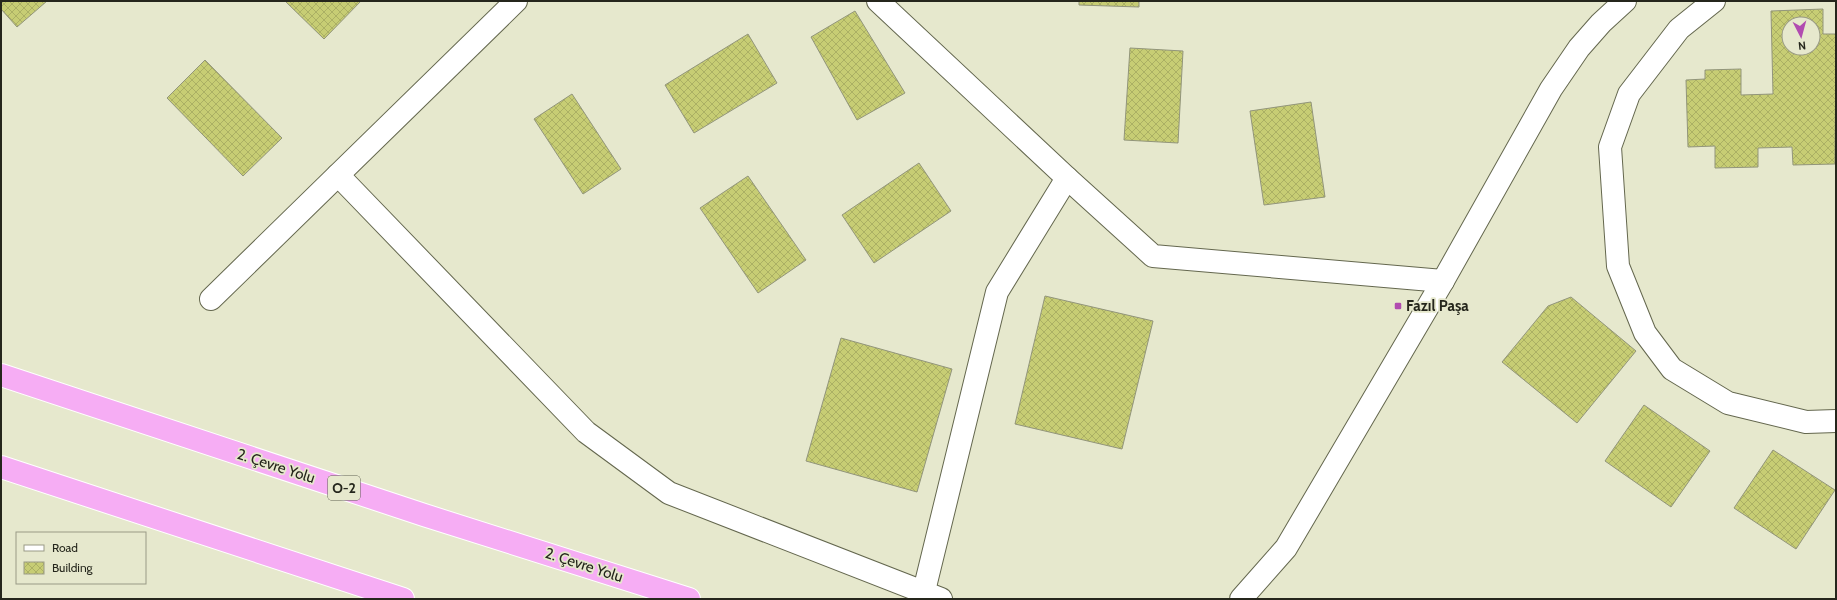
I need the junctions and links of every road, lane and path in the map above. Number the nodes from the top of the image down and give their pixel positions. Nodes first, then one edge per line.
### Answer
1 (878, 1) edge
2 (1625, 1) edge
3 (1714, 1) edge
4 (504, 6) edge
5 (338, 175) junction
6 (1066, 178) junction
7 (1443, 281) junction
8 (211, 299) dead end
9 (1, 375) edge
10 (1836, 421) edge
11 (1, 467) edge
12 (932, 595) edge
13 (403, 599) edge
14 (689, 599) edge
15 (1242, 599) edge

1 - 6 street
2 - 7 street
3 - 10 street
4 - 5 street
5 - 8 street
5 - 12 street
6 - 7 street
6 - 12 street
7 - 15 street
9 - 14 highway, 2. Çevre Yolu / O-2
11 - 13 highway

